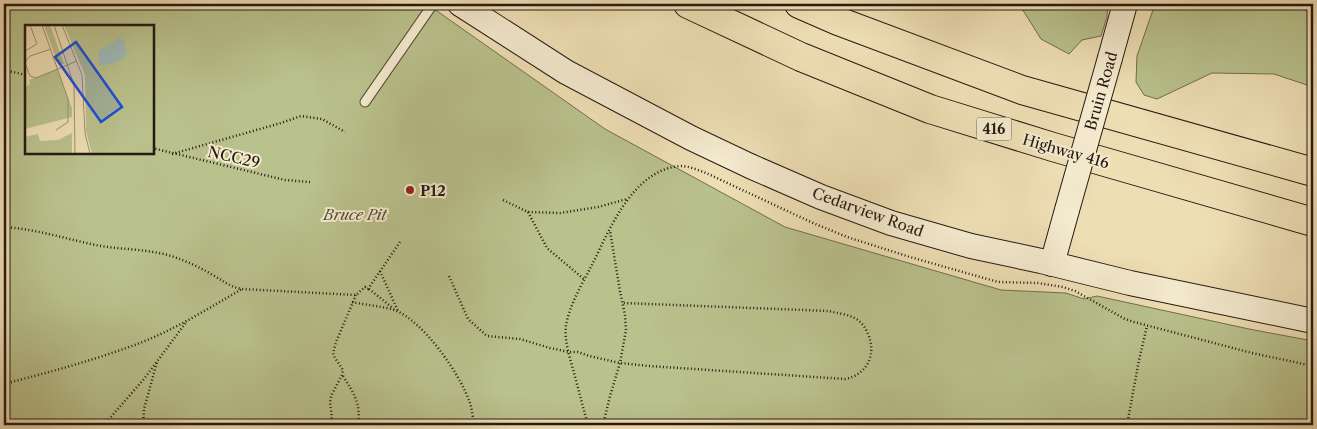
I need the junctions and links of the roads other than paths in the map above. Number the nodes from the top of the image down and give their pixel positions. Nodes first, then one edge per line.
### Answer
1 (433, 4) edge
2 (460, 4) edge
3 (688, 4) edge
4 (799, 4) edge
5 (1125, 4) edge
6 (365, 102) dead end
7 (1313, 172) edge
8 (1313, 222) edge
9 (1052, 264) junction
10 (1313, 321) edge

1 - 6 lane
2 - 9 main road, Cedarview Road
3 - 8 highway, Highway 416 / 416
4 - 7 highway
5 - 9 main road, Bruin Road, bridge
9 - 10 main road, Cedarview Road

